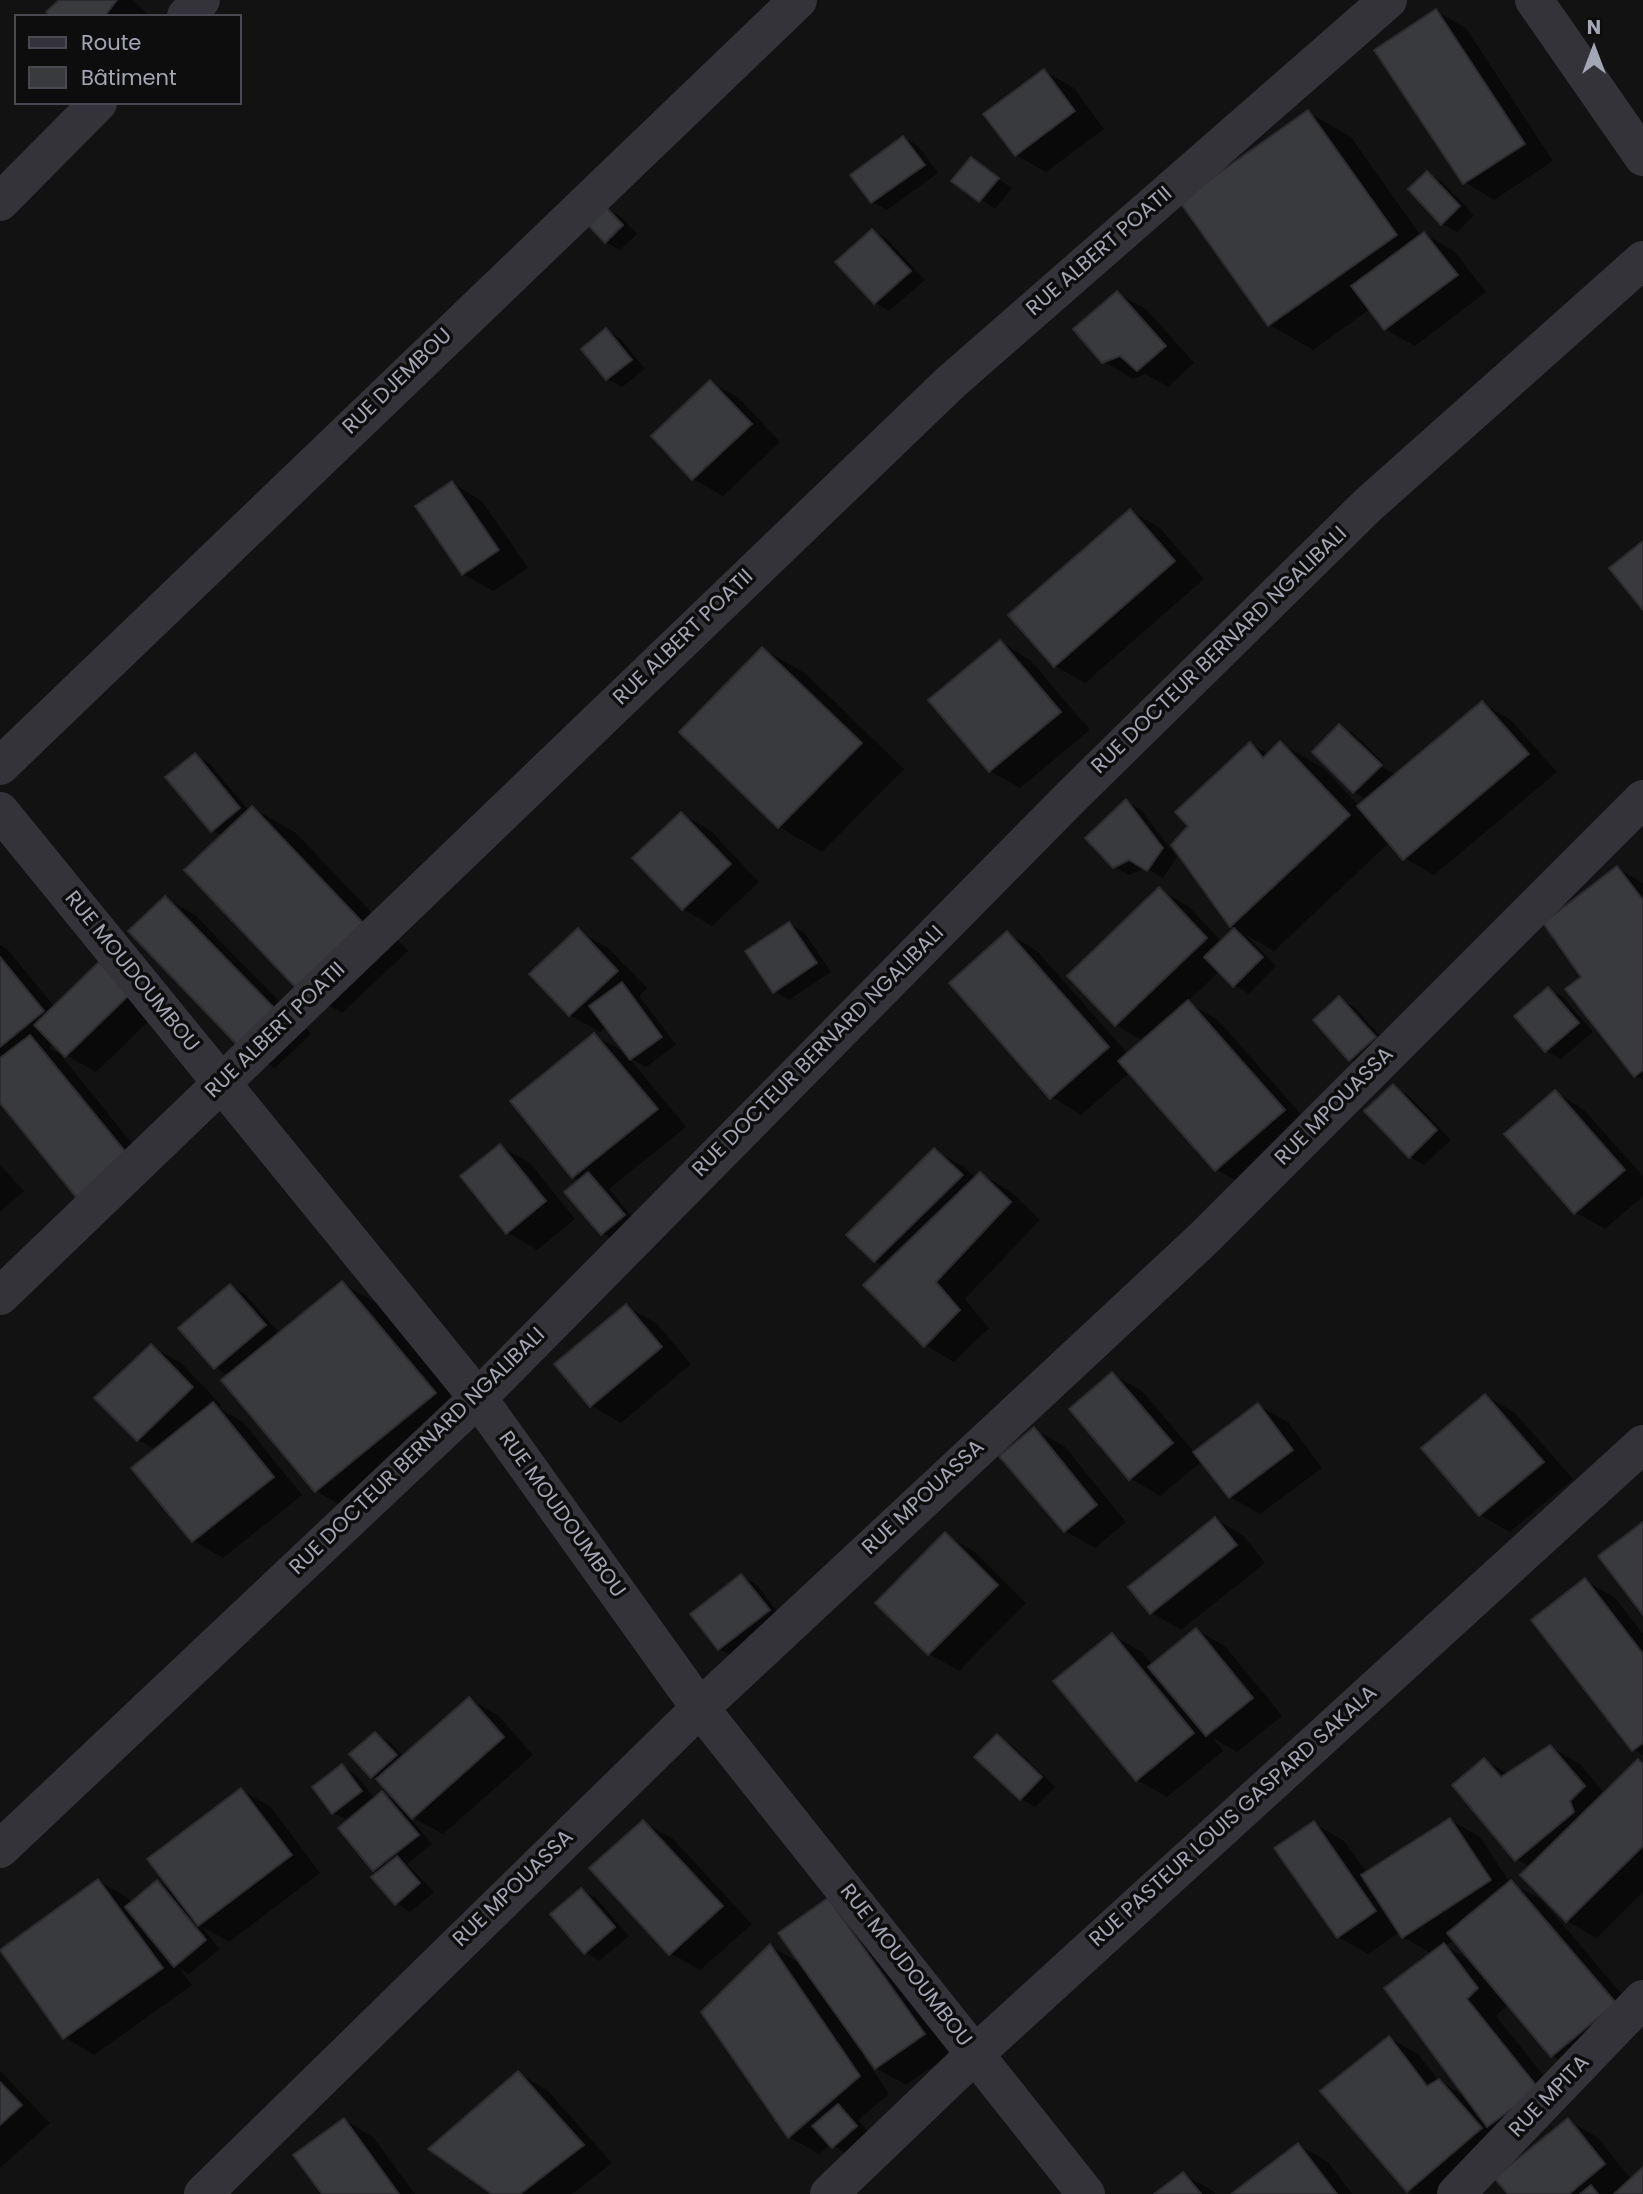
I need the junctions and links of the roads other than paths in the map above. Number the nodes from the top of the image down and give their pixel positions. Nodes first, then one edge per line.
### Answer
1 (201, 0) edge
2 (798, 0) edge
3 (1388, 0) edge
4 (1534, 0) edge
5 (188, 14) edge
6 (96, 105) edge
7 (1643, 157) edge
8 (0, 202) edge
9 (1643, 260) edge
10 (0, 766) edge
11 (1643, 799) edge
12 (0, 811) edge
13 (222, 1083) junction
14 (0, 1296) edge
15 (478, 1398) junction
16 (1643, 1444) edge
17 (700, 1708) junction
18 (0, 1849) edge
19 (1643, 1999) edge
20 (975, 2054) junction
21 (203, 2194) edge
22 (829, 2194) edge
23 (1086, 2194) edge
24 (1456, 2194) edge

1 - 5 street
2 - 10 street, RUE DJEMBOU
3 - 13 street, RUE ALBERT POATII
4 - 7 street
6 - 8 street
9 - 15 street, RUE DOCTEUR BERNARD NGALIBALI
11 - 17 street, RUE MPOUASSA
12 - 13 street, RUE MOUDOUMBOU
13 - 14 street, RUE ALBERT POATII
13 - 15 street, RUE MOUDOUMBOU
15 - 17 street, RUE MOUDOUMBOU
15 - 18 street, RUE DOCTEUR BERNARD NGALIBALI
16 - 20 street, RUE PASTEUR LOUIS GASPARD SAKALA
17 - 20 street, RUE MOUDOUMBOU
17 - 21 street, RUE MPOUASSA
19 - 24 street, RUE MPITA
20 - 22 street, RUE PASTEUR LOUIS GASPARD SAKALA
20 - 23 street, RUE MOUDOUMBOU

